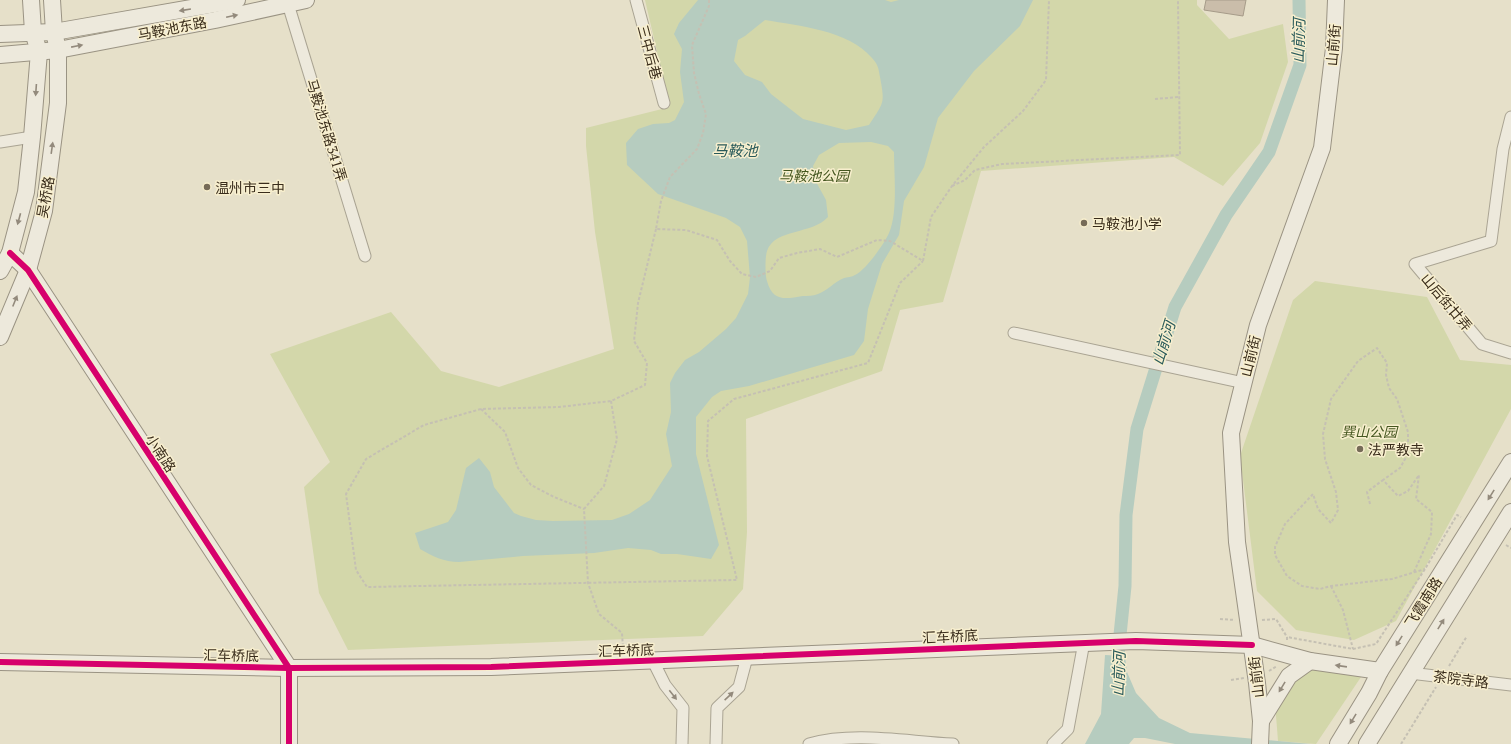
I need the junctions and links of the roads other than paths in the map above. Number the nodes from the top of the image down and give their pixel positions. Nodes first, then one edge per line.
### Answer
1 (31, 0) edge
2 (52, 0) edge
3 (238, 0) edge
4 (306, 0) edge
5 (636, 0) edge
6 (1336, 0) edge
7 (288, 4) junction
8 (33, 32) junction
9 (54, 32) junction
10 (0, 34) edge
11 (58, 50) junction
12 (39, 52) junction
13 (0, 55) edge
14 (664, 103) dead end
15 (1511, 117) edge
16 (32, 137) junction
17 (0, 142) edge
18 (10, 253) junction
19 (365, 256) dead end
20 (28, 270) junction
21 (0, 271) edge
22 (1014, 333) dead end
23 (0, 337) edge
24 (1511, 353) edge
25 (1244, 382) junction
26 (1511, 462) edge
27 (1511, 512) edge
28 (1089, 642) junction
29 (1252, 645) junction
30 (747, 657) junction
31 (654, 661) junction
32 (1310, 661) junction
33 (0, 662) edge
34 (289, 668) junction
35 (1380, 672) junction
36 (1410, 673) junction
37 (1511, 685) edge
38 (1261, 724) junction
39 (290, 744) edge
40 (682, 744) edge
41 (716, 744) edge
42 (809, 744) edge
43 (953, 744) edge
44 (1053, 744) edge
45 (1260, 744) edge
46 (1338, 744) edge
47 (1367, 744) edge

1 - 8 main road
2 - 9 main road
3 -> 9 main road, 马鞍池东路
4 - 7 main road, 马鞍池东路
5 - 14 street, 三中后巷
6 - 25 main road, 山前街
11 -> 7 main road, 马鞍池东路
7 - 19 street, 马鞍池东路341弄
8 - 9 main road, 马鞍池东路
8 - 10 main road, 马鞍池东路
8 - 12 main road
9 - 11 main road
11 - 12 main road, 马鞍池东路
20 -> 11 main road, 吴桥路
12 - 13 main road, 马鞍池东路
12 -> 16 main road, 吴桥路
15 - 24 street, 山后街廿弄
16 - 17 street
16 -> 18 main road, 吴桥路
18 - 20 main road, 小南路
18 - 21 main road, 吴桥路
23 -> 20 main road, 吴桥路
20 - 34 main road, 小南路
22 - 25 street
25 - 29 main road, 山前街
26 -> 35 main road, 飞霞南路
36 -> 27 main road, 飞霞南路
28 - 29 main road, 汇车桥底
28 - 30 main road, 汇车桥底
28 - 44 street
29 - 32 main road, 汇车桥底
29 - 38 main road, 山前街
30 - 31 main road, 汇车桥底
41 -> 30 street
31 - 34 main road, 汇车桥底
31 -> 40 street
35 -> 32 main road, 汇车桥底
32 -> 38 main road, 山前街
33 - 34 main road, 汇车桥底
34 - 39 main road
35 -> 46 main road, 飞霞南路
36 - 37 street, 茶院寺路
36 - 47 main road, 飞霞南路
38 - 45 main road, 山前街
42 - 43 street

